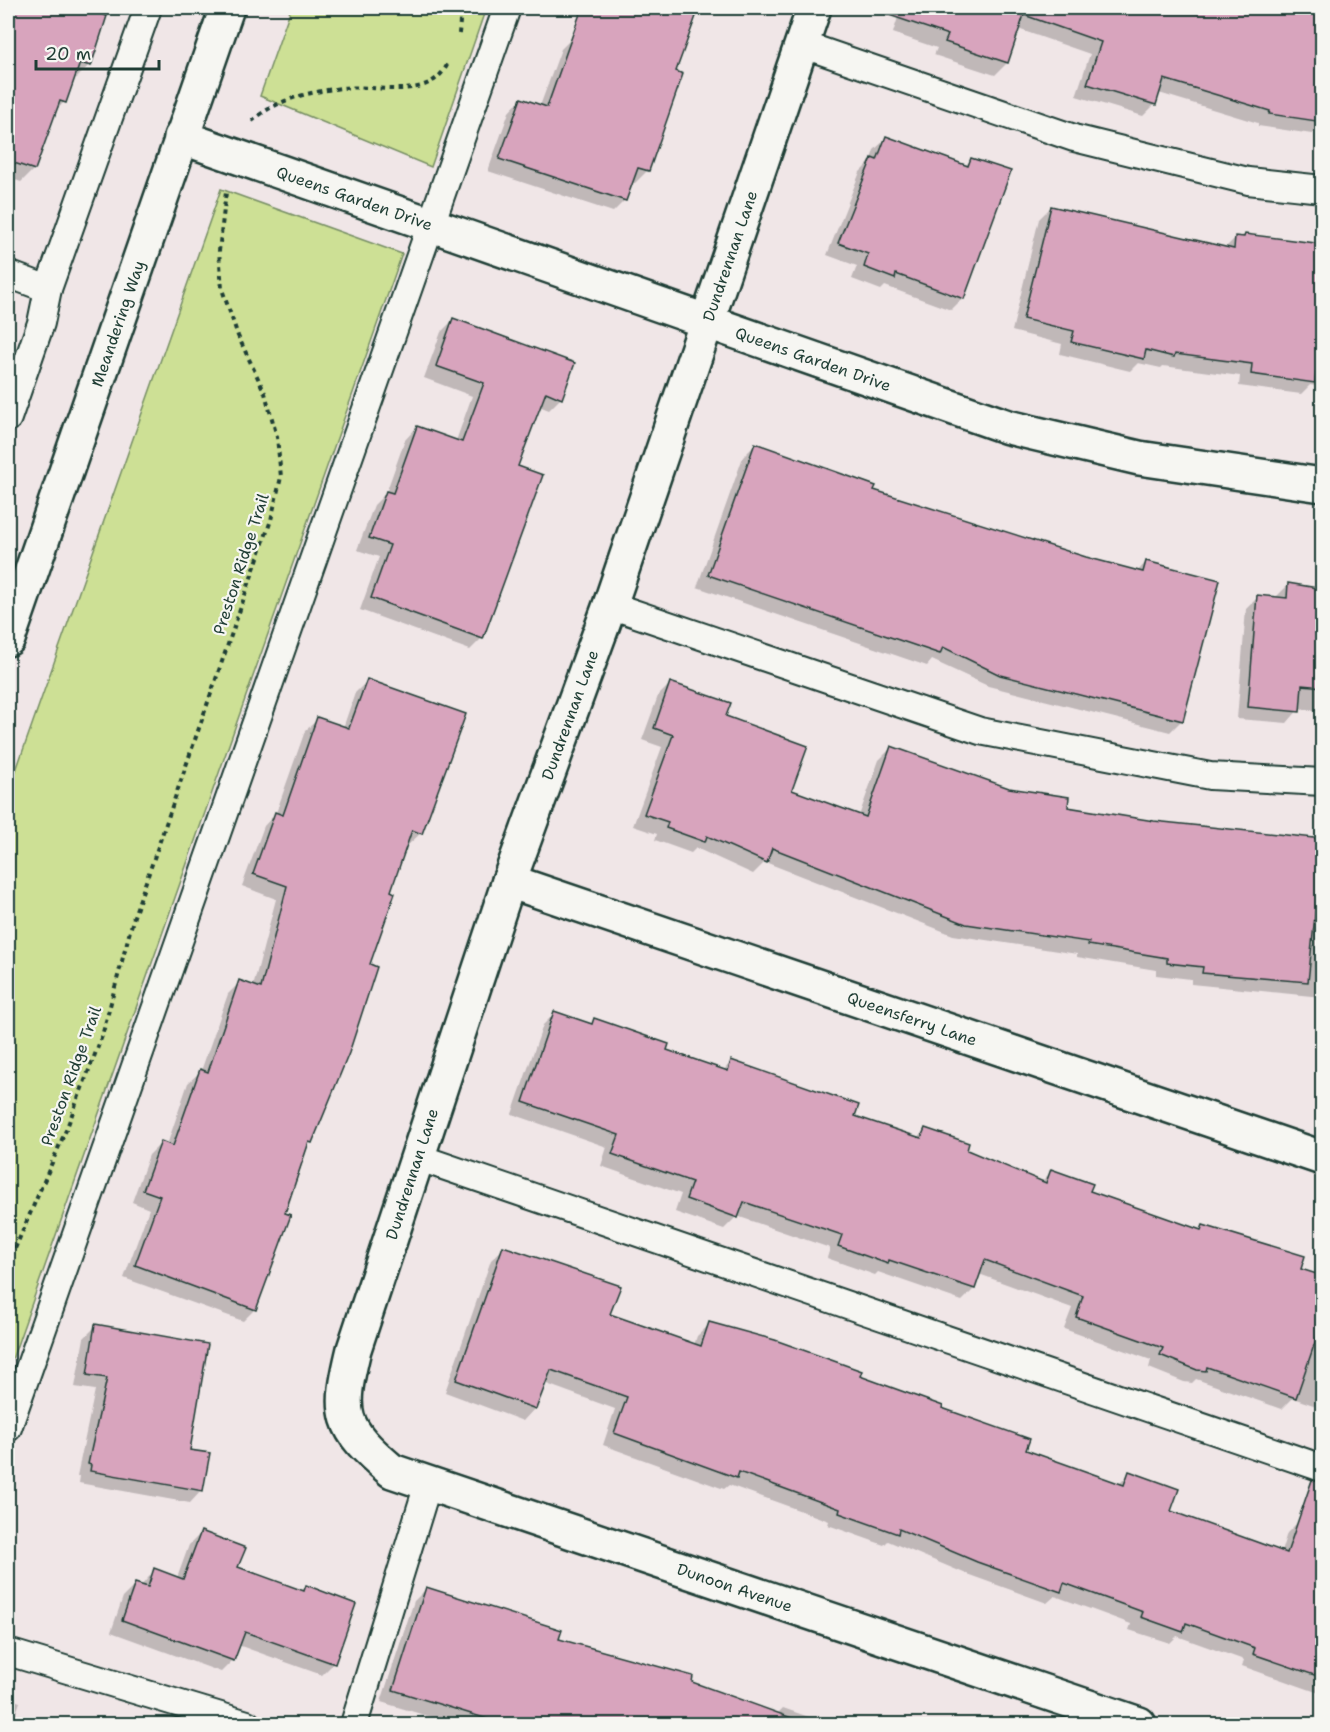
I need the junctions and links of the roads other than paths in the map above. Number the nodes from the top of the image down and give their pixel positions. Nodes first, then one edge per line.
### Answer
1 (148, 8) edge
2 (227, 8) edge
3 (507, 8) edge
4 (814, 8) edge
5 (801, 44) junction
6 (181, 137) junction
7 (1323, 189) edge
8 (429, 225) junction
9 (8, 274) edge
10 (48, 289) junction
11 (708, 322) junction
12 (8, 418) edge
13 (1323, 485) edge
14 (610, 605) junction
15 (8, 639) edge
16 (1323, 782) edge
17 (509, 881) junction
18 (1320, 1154) edge
19 (417, 1157) junction
20 (348, 1425) joint
21 (8, 1428) edge
22 (1323, 1468) edge
23 (428, 1484) junction
24 (8, 1652) edge
25 (247, 1725) edge
26 (354, 1725) edge
27 (1139, 1725) edge

1 - 10 lane
2 - 6 street, Meandering Way
3 - 8 lane
4 - 5 street, Dundrennan Lane
5 - 7 lane
5 - 11 street, Dundrennan Lane
6 - 8 street, Queens Garden Drive
6 - 15 street, Meandering Way
8 - 11 street, Queens Garden Drive
8 - 21 lane
9 - 10 lane
10 - 12 lane
11 - 13 street, Queens Garden Drive
11 - 14 street, Dundrennan Lane
14 - 16 lane
14 - 17 street, Dundrennan Lane
17 - 18 street, Queensferry Lane
17 - 19 street, Dundrennan Lane
19 - 20 street, Dundrennan Lane
19 - 22 lane
20 - 23 street, Dunoon Avenue
23 - 26 lane
23 - 27 street, Dunoon Avenue
24 - 25 lane

